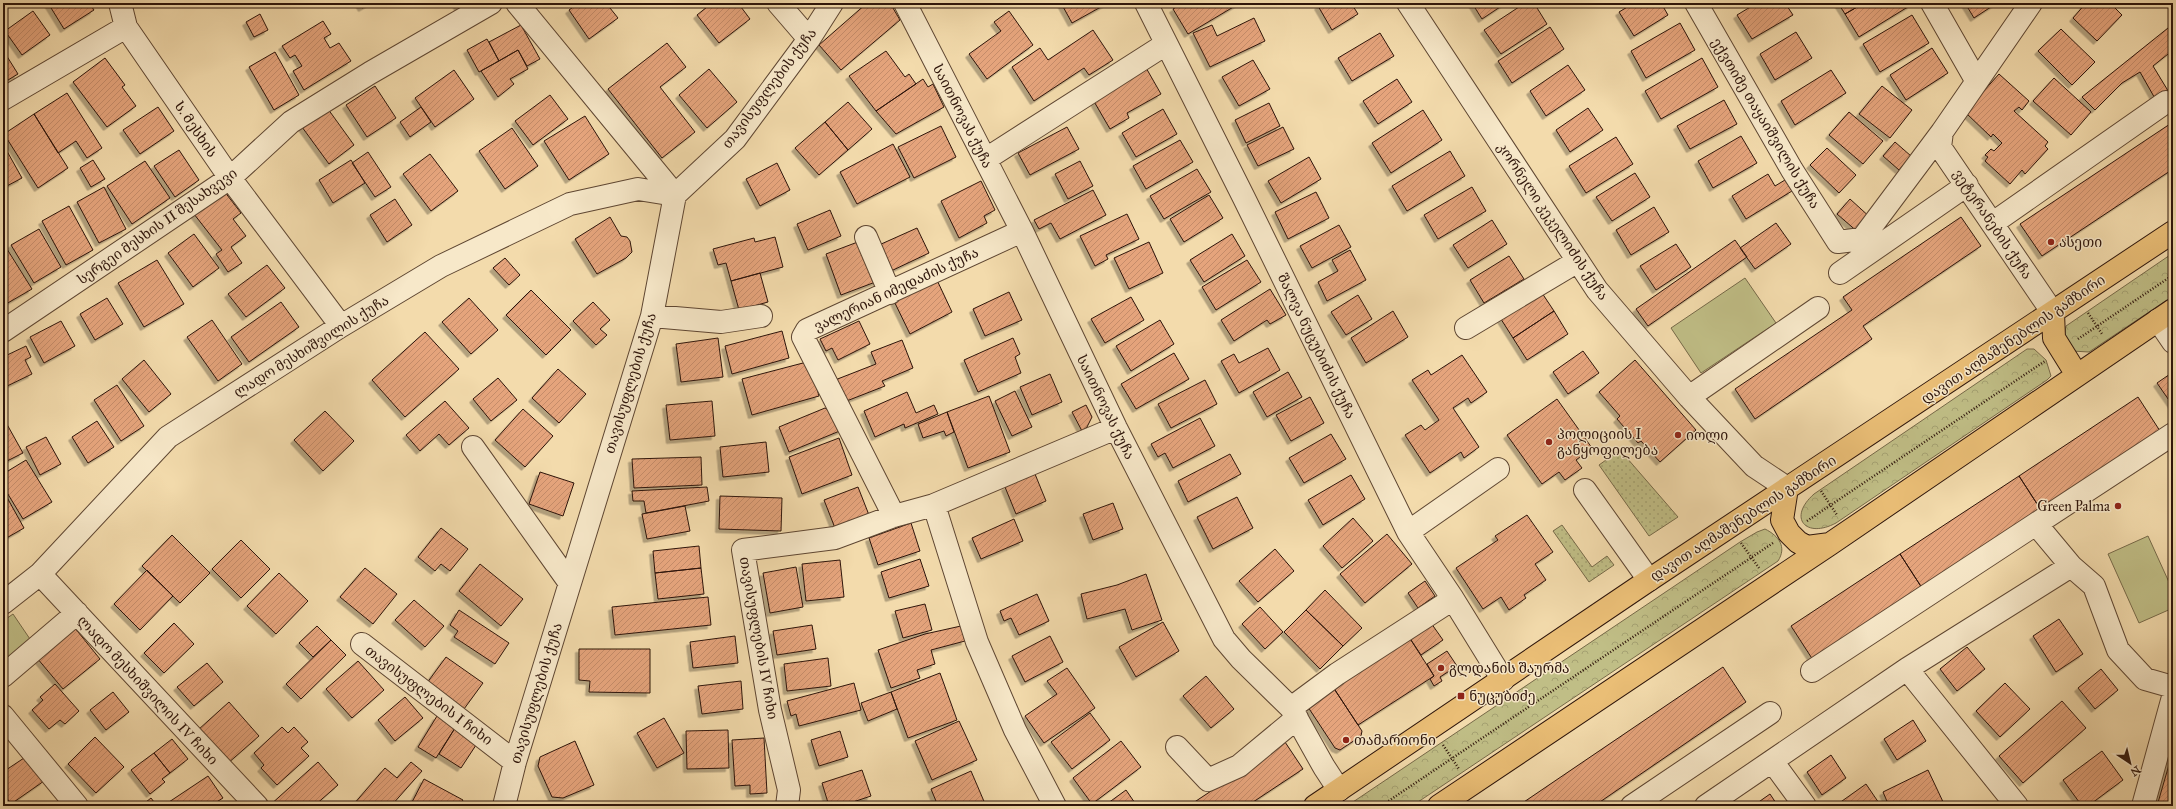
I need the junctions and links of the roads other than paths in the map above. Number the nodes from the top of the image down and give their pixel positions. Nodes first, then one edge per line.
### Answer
1 (120, 3) edge
2 (491, 3) edge
3 (517, 3) edge
4 (778, 3) edge
5 (832, 3) edge
6 (905, 3) edge
7 (1146, 3) edge
8 (1408, 3) edge
9 (1696, 3) edge
10 (1932, 3) edge
11 (2031, 3) edge
12 (126, 27) junction
13 (808, 39) junction
14 (1166, 44) junction
15 (1976, 80) junction
16 (3, 99) edge
17 (2166, 102) dead end
18 (1942, 132) junction
19 (986, 159) junction
20 (230, 178) junction
21 (1967, 185) junction
22 (675, 195) junction
23 (1993, 223) junction
24 (1022, 231) junction
25 (2173, 232) edge
26 (866, 237) dead end
27 (1866, 245) junction
28 (1578, 260) junction
29 (1840, 273) dead end
30 (890, 292) junction
31 (1818, 308) dead end
32 (2053, 313) junction
33 (2165, 315) edge
34 (652, 316) junction
35 (761, 316) dead end
36 (341, 326) junction
37 (1466, 328) dead end
38 (3, 331) edge
39 (2173, 342) edge
40 (2077, 375) junction
41 (1689, 397) junction
42 (1116, 428) junction
43 (2173, 434) edge
44 (473, 447) dead end
45 (1498, 469) dead end
46 (1787, 488) junction
47 (1585, 490) dead end
48 (934, 505) junction
49 (894, 516) junction
50 (2036, 524) junction
51 (1408, 532) junction
52 (1830, 544) junction
53 (2071, 566) junction
54 (40, 574) junction
55 (1649, 580) junction
56 (570, 582) junction
57 (1453, 599) junction
58 (3, 603) edge
59 (77, 613) junction
60 (362, 644) dead end
61 (1907, 669) junction
62 (1812, 671) dead end
63 (3, 676) edge
64 (1504, 680) junction
65 (2173, 687) edge
66 (2173, 697) edge
67 (1294, 713) junction
68 (1770, 713) dead end
69 (3, 716) edge
70 (1177, 747) dead end
71 (1772, 761) junction
72 (515, 762) junction
73 (1339, 790) junction
74 (77, 806) edge
75 (257, 806) edge
76 (504, 806) edge
77 (786, 806) edge
78 (1055, 806) edge
79 (1315, 806) edge
80 (1440, 806) edge
81 (1632, 806) edge
82 (1706, 806) edge
83 (1805, 806) edge
84 (2017, 806) edge
85 (2143, 806) edge

1 - 12 street, Ს. Მესხის
2 - 20 street, სერგეი მესხის II შესახვევი
3 - 22 street
4 - 13 street
5 - 13 street, თავისუფლების ქუჩა
6 - 19 street, საითნოვას ქუჩა
7 - 14 street, შალვა ნუცუბიძის ქუჩა
8 - 28 street, კორნელი კეკელიძის ქუჩა
9 - 27 street, ექვთიმე თაყაიშვილის ქუჩა
10 - 15 street
11 - 15 street
12 - 16 street
12 - 20 street, Ს. Მესხის
13 - 22 street, თავისუფლების ქუჩა
14 - 19 street
14 - 51 street, შალვა ნუცუბიძის ქუჩა
15 - 18 street
17 - 23 street
18 - 21 street, ვეტერანების ქუჩა
18 - 27 street
19 - 24 street, საითნოვას ქუჩა
20 - 36 street, Ს. Მესხის
20 - 38 street, სერგეი მესხის II შესახვევი
21 - 23 street, ვეტერანების ქუჩა
21 - 27 street
22 - 34 street, თავისუფლების ქუჩა
22 - 36 street, ლადო მესხიშვილის ქუჩა
23 - 32 street, ვეტერანების ქუჩა
24 - 30 street, ვალერიან იმედაძის ქუჩა
24 - 42 street, საითნოვას ქუჩა
25 - 32 main road, დავით აღმაშენებლის გამზირი
26 - 30 street
27 - 29 street
28 - 37 street
28 - 41 street, კორნელი კეკელიძის ქუჩა
30 - 49 street, ვალერიან იმედაძის ქუჩა
31 - 41 street
32 - 40 main road
32 - 46 main road, დავით აღმაშენებლის გამზირი
33 - 39 street
33 - 40 main road
34 - 35 street
34 - 56 street, თავისუფლების ქუჩა
36 - 54 street, ლადო მესხიშვილის ქუჩა
40 - 52 main road
41 - 46 street, კორნელი კეკელიძის ქუჩა
42 - 48 street, თავისუფლების IV ჩიხი
42 - 67 street, საითნოვას ქუჩა
43 - 50 street
44 - 56 street
45 - 51 street
46 - 52 main road
46 - 55 main road, დავით აღმაშენებლის გამზირი
47 - 55 street
48 - 49 street, თავისუფლების IV ჩიხი
48 - 78 street
49 - 77 street, თავისუფლების IV ჩიხი
50 - 53 street
50 - 62 street
51 - 57 street, შალვა ნუცუბიძის ქუჩა
52 - 80 main road
53 - 61 street
53 - 65 street
54 - 58 street, ლადო მესხიშვილის ქუჩა
54 - 59 street, ლადო მესხიშვილის IV ჩიხი
55 - 64 main road, დავით აღმაშენებლის გამზირი
56 - 72 street, თავისუფლების ქუჩა
57 - 64 street, შალვა ნუცუბიძის ქუჩა
57 - 67 street
59 - 63 street
59 - 75 street, ლადო მესხიშვილის IV ჩიხი
60 - 72 street, თავისუფლების I ჩიხი
61 - 71 street
61 - 84 street
64 - 73 main road, დავით აღმაშენებლის გამზირი
66 - 85 street
67 - 70 street
67 - 73 street, საითნოვას ქუჩა
68 - 81 street
69 - 74 street
71 - 82 street
71 - 83 street
72 - 76 street, თავისუფლების ქუჩა
73 - 79 main road, დავით აღმაშენებლის გამზირი

